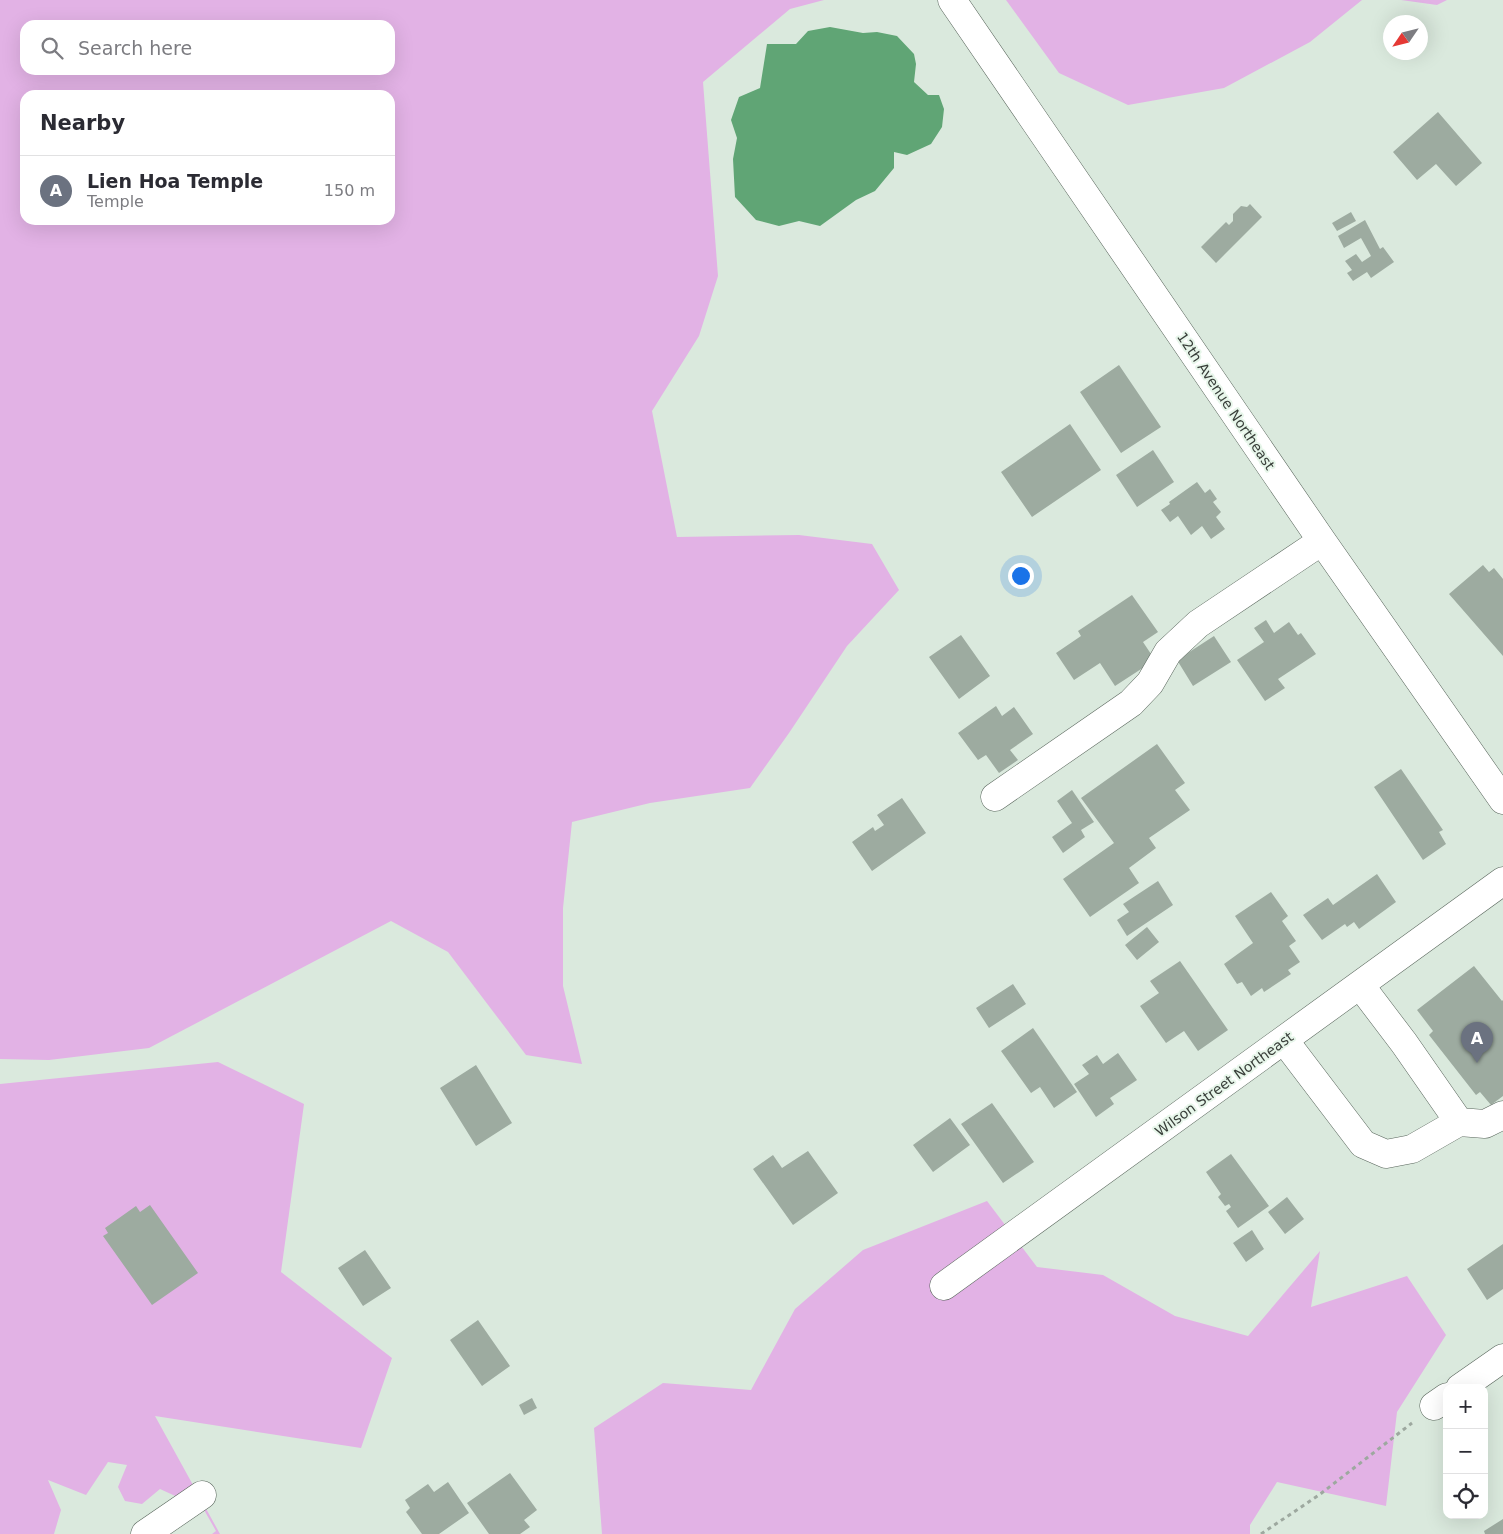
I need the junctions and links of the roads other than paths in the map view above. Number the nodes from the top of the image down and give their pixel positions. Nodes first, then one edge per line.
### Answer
1 (952, 0) edge
2 (1322, 541) junction
3 (995, 796) dead end
4 (1503, 800) edge
5 (1503, 881) edge
6 (1360, 985) junction
7 (1284, 1040) junction
8 (1503, 1115) edge
9 (1459, 1122) junction
10 (944, 1286) dead end
11 (1503, 1358) edge
12 (1466, 1384) edge
13 (202, 1495) dead end
14 (145, 1534) edge

1 - 2 street, 12th Avenue Northeast
2 - 3 street
2 - 4 street, 12th Avenue Northeast
5 - 6 street, Wilson Street Northeast
6 - 7 street, Wilson Street Northeast
6 - 9 street
7 - 9 street
7 - 10 street, Wilson Street Northeast
8 - 9 street
11 - 12 street
13 - 14 street

